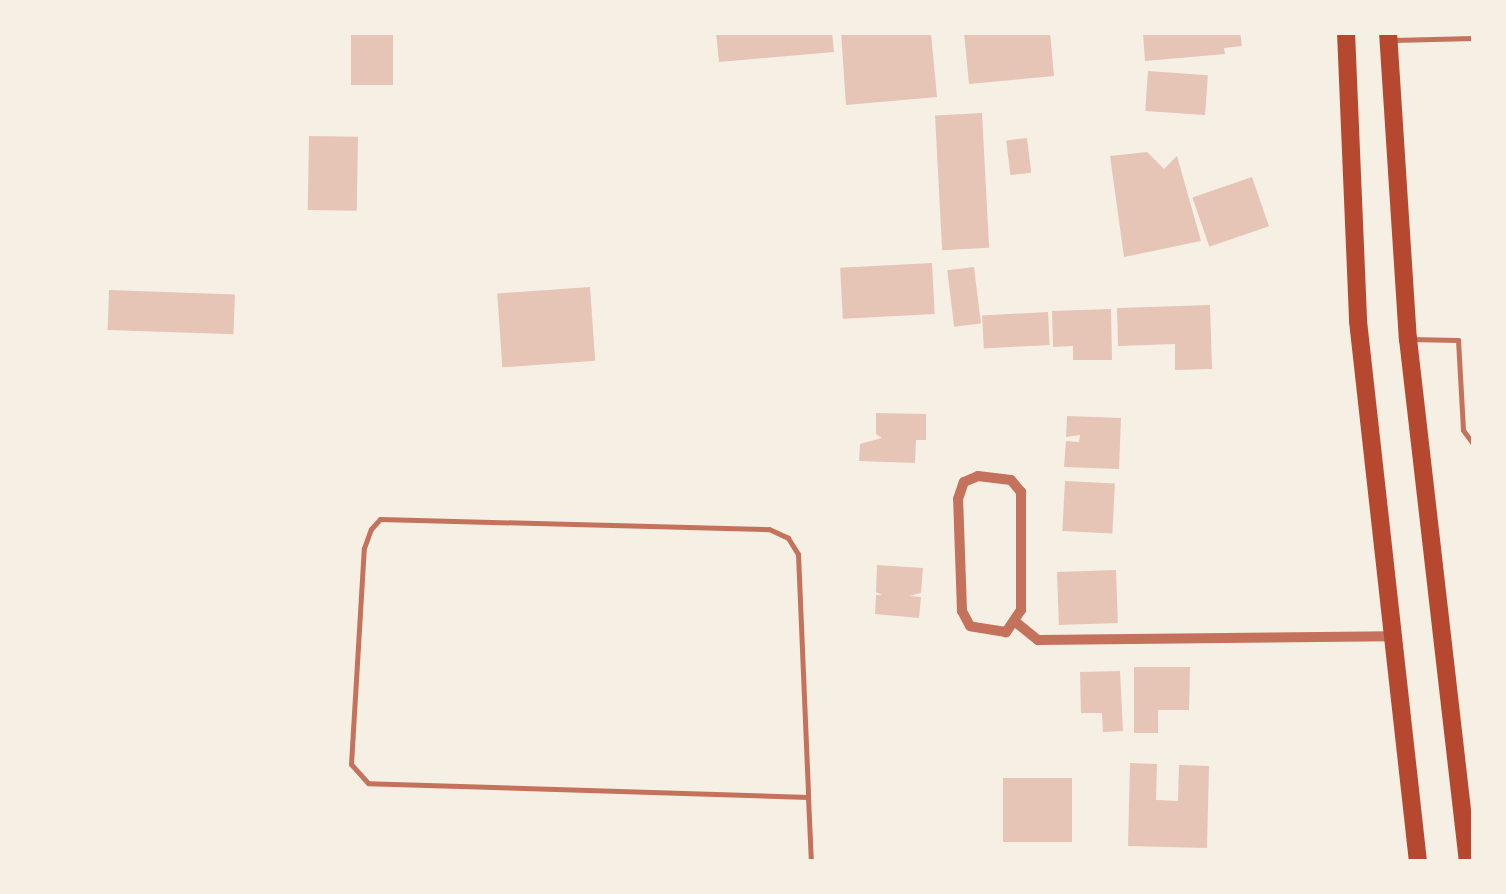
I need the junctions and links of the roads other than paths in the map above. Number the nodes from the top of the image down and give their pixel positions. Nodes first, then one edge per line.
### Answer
1 (1346, 32) edge
2 (1389, 36) edge
3 (1474, 38) edge
4 (1408, 339) junction
5 (1474, 446) edge
6 (1018, 624) junction
7 (1392, 636) junction
8 (808, 797) junction
9 (811, 862) edge
10 (1418, 862) edge
11 (1468, 862) edge

1 - 7 highway
2 - 3 lane
2 - 4 highway
4 - 5 lane
4 - 11 highway
6 - 6 street
6 - 7 street
7 - 10 highway
8 - 8 lane
8 - 9 lane

